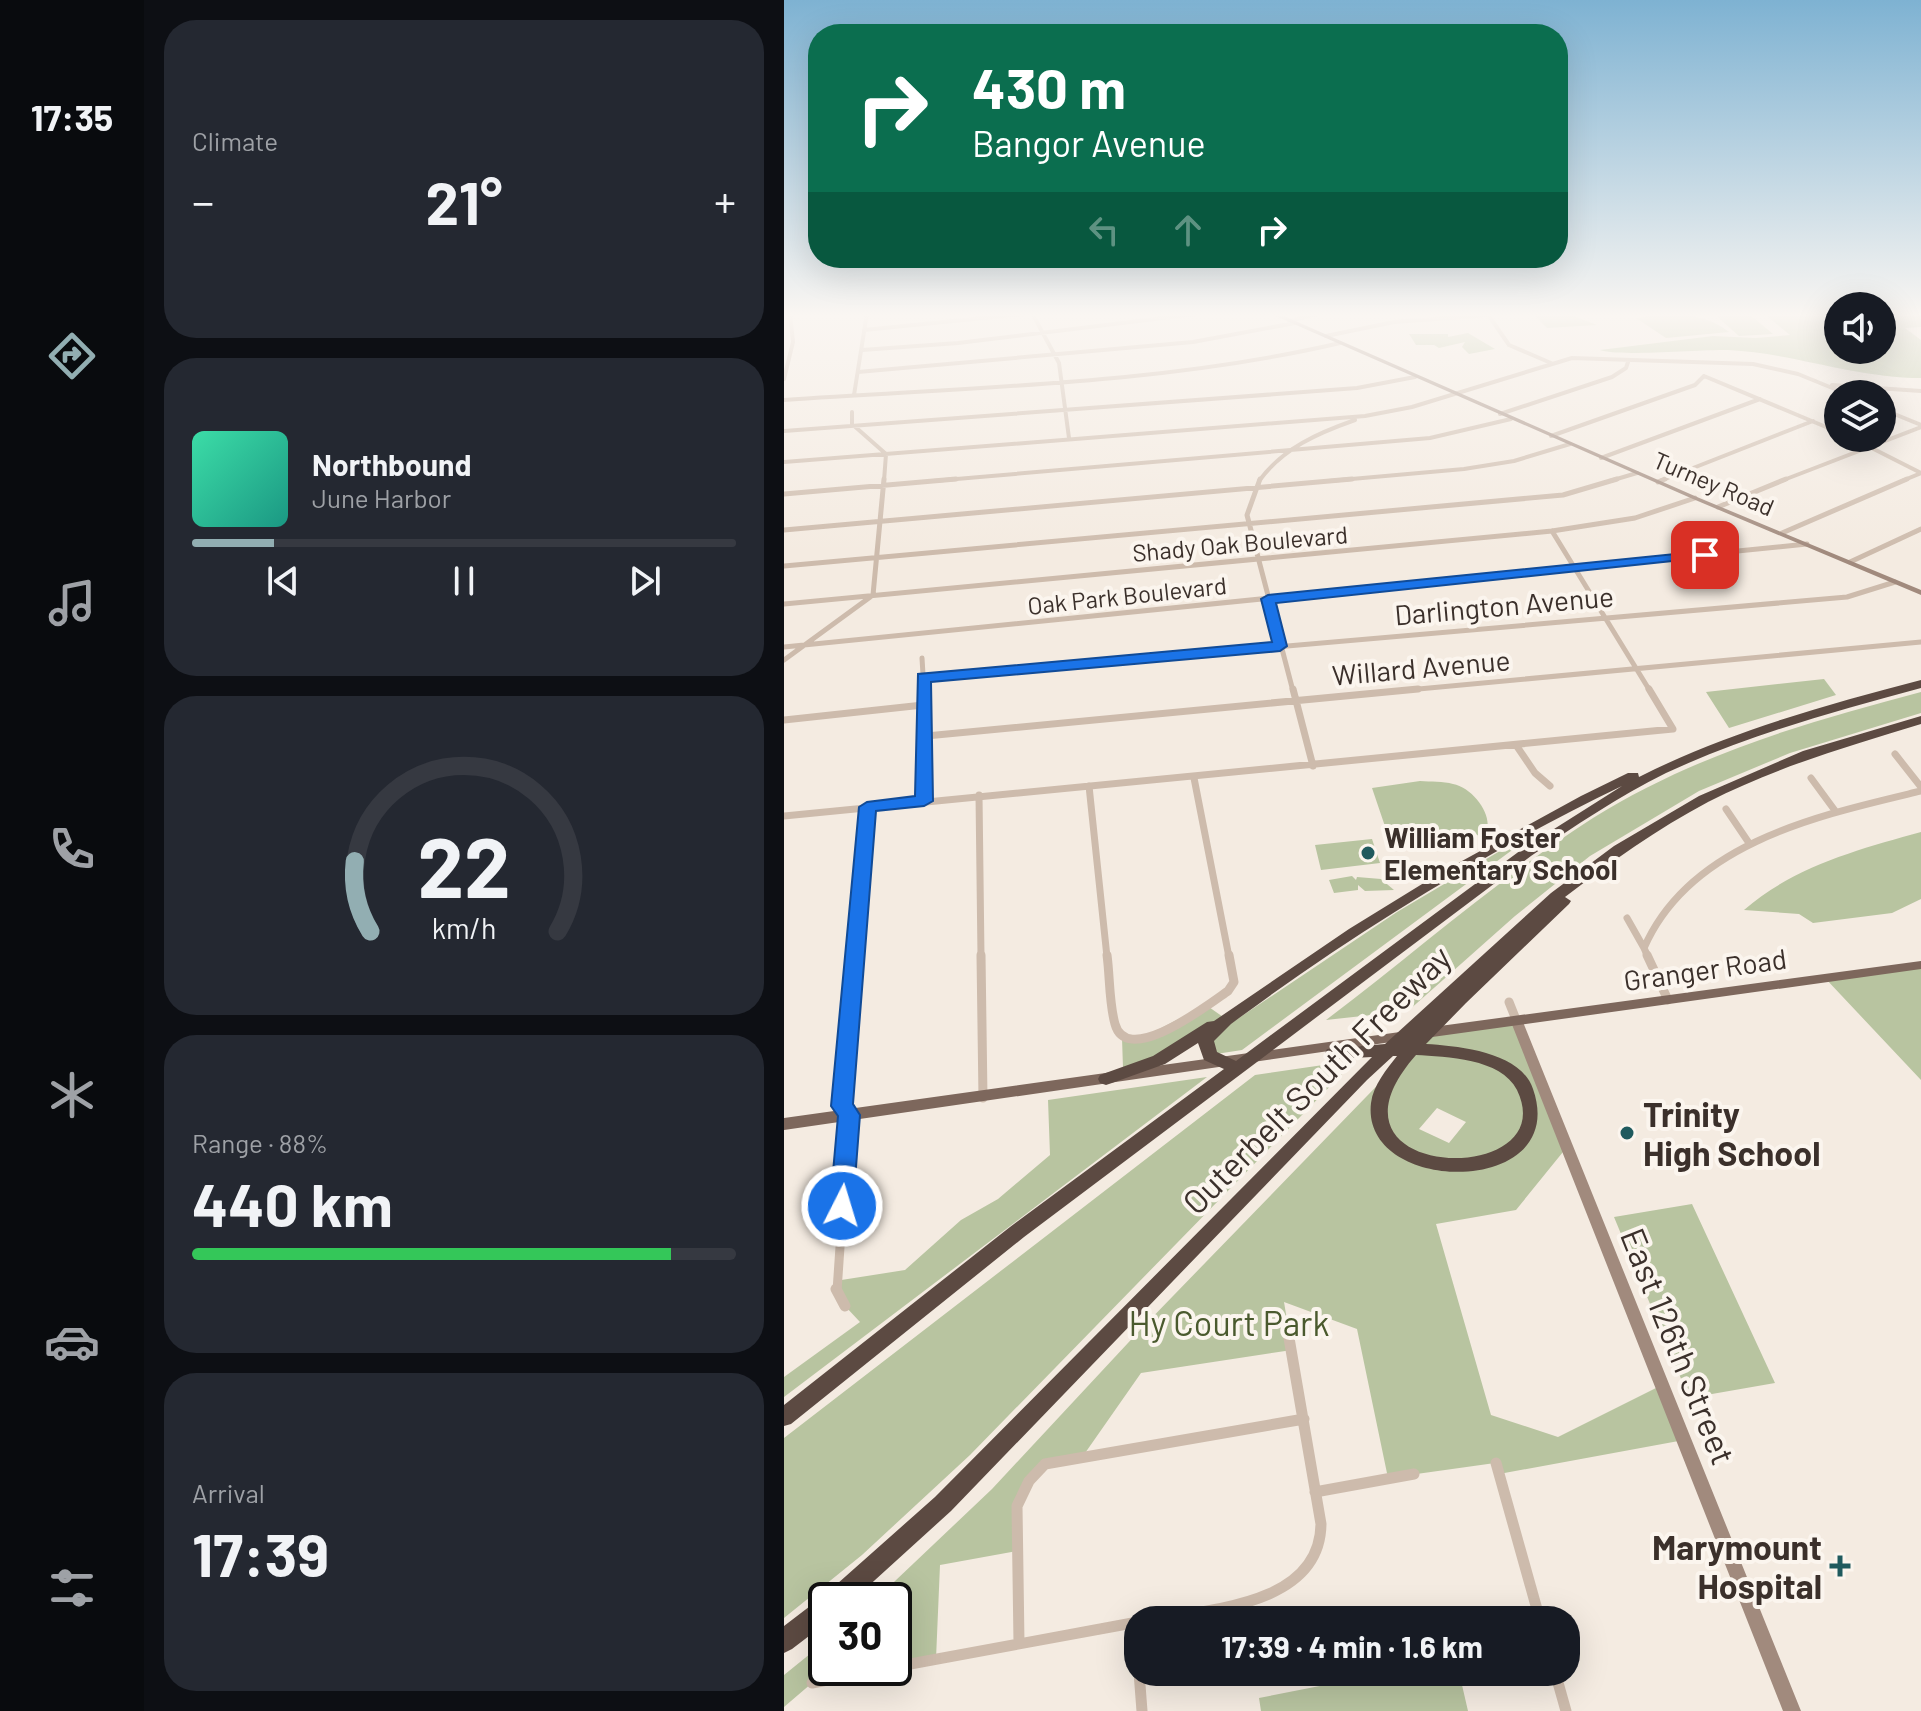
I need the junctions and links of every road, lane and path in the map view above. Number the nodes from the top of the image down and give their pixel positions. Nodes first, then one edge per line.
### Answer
1 (884, 393) edge
2 (1064, 393) edge
3 (1293, 393) edge
4 (1458, 393) edge
5 (1564, 393) edge
6 (1673, 393) edge
7 (1745, 393) edge
8 (1454, 394) junction
9 (854, 395) joint
10 (1760, 399) junction
11 (784, 400) edge
12 (1066, 410) junction
13 (852, 412) dead end
14 (1500, 414) junction
15 (1896, 415) edge
16 (1365, 416) junction
17 (1511, 419) junction
18 (1813, 421) junction
19 (854, 426) junction
20 (1824, 426) edge
21 (1921, 426) edge
22 (784, 431) edge
23 (1896, 435) edge
24 (1551, 436) junction
25 (1069, 438) junction
26 (1570, 444) junction
27 (1291, 449) junction
28 (1851, 452) edge
29 (1881, 452) edge
30 (886, 454) junction
31 (1601, 458) junction
32 (784, 462) edge
33 (1637, 473) junction
34 (1921, 473) edge
35 (1658, 482) junction
36 (883, 485) junction
37 (1255, 487) junction
38 (784, 494) edge
39 (1695, 498) junction
40 (1718, 507) junction
41 (880, 521) junction
42 (1248, 524) junction
43 (1921, 529) edge
44 (784, 530) edge
45 (1552, 531) junction
46 (1782, 533) junction
47 (1807, 544) junction
48 (876, 557) junction
49 (1258, 560) junction
50 (1850, 562) junction
51 (784, 566) edge
52 (1573, 569) junction
53 (1895, 582) junction
54 (1921, 593) edge
55 (873, 595) junction
56 (1268, 599) junction
57 (784, 604) edge
58 (1605, 618) junction
59 (1921, 642) edge
60 (800, 646) junction
61 (1280, 646) junction
62 (784, 647) edge
63 (922, 658) dead end
64 (784, 660) edge
65 (1635, 669) junction
66 (923, 678) junction
67 (1921, 684) edge
68 (1296, 701) junction
69 (923, 705) junction
70 (784, 720) edge
71 (1921, 720) edge
72 (926, 736) junction
73 (1516, 745) junction
74 (1709, 751) junction
75 (1895, 754) dead end
76 (1313, 766) junction
77 (1194, 778) junction
78 (1811, 778) dead end
79 (1089, 786) junction
80 (1550, 786) dead end
81 (1921, 789) edge
82 (979, 795) junction
83 (924, 801) junction
84 (867, 807) junction
85 (1726, 809) dead end
86 (1836, 812) junction
87 (784, 816) edge
88 (1749, 843) junction
89 (1597, 865) junction
90 (1627, 918) dead end
91 (1644, 948) junction
92 (1921, 965) edge
93 (1668, 1000) junction
94 (1254, 1001) junction
95 (1509, 1002) dead end
96 (1517, 1022) junction
97 (1497, 1025) junction
98 (1333, 1053) junction
99 (1228, 1064) junction
100 (1106, 1079) junction
101 (1077, 1085) junction
102 (983, 1098) junction
103 (849, 1115) junction
104 (784, 1124) edge
105 (845, 1306) dead end
106 (1289, 1338) dead end
107 (784, 1417) edge
108 (1304, 1419) junction
109 (1496, 1463) dead end
110 (1414, 1474) dead end
111 (1315, 1492) junction
112 (856, 1582) edge
113 (1224, 1606) edge
114 (1536, 1606) edge
115 (808, 1622) edge
116 (1124, 1624) edge
117 (784, 1641) edge
118 (1019, 1643) junction
119 (912, 1664) edge
120 (1140, 1686) edge
121 (1559, 1686) edge
122 (1142, 1711) edge
123 (1566, 1711) edge
124 (1792, 1711) edge

1 - 9 street
2 - 12 street
3 - 12 street
4 - 8 street
5 - 14 street
6 - 24 street
7 - 10 street
8 - 14 main road, Turney Road
8 - 16 street
9 - 11 street
10 - 18 street
10 - 31 street
12 - 19 street
12 - 25 street
13 - 19 street
14 - 17 main road, Turney Road
15 - 21 street
16 - 25 street
16 - 27 street
17 - 24 main road, Turney Road
17 - 27 street
18 - 20 street
18 - 35 street
19 - 22 street
19 - 30 street
21 - 23 street
24 - 26 main road, Turney Road
25 - 30 street
26 - 31 main road, Turney Road
26 - 37 street
27 - 36 street
27 - 37 street
28 - 40 street
29 - 34 street
30 - 32 street
30 - 36 street
31 - 33 main road, Turney Road
33 - 35 main road, Turney Road
33 - 42 street
34 - 46 street
35 - 39 main road, Turney Road
36 - 38 street
36 - 41 street
37 - 41 street
37 - 42 street
39 - 40 main road, Turney Road
39 - 45 street, Shady Oak Boulevard
40 - 46 main road, Turney Road
41 - 44 street
41 - 48 street
42 - 48 street
42 - 49 street
43 - 50 street
45 - 49 street, Shady Oak Boulevard
45 - 52 street
46 - 47 main road, Turney Road
47 - 50 main road, Turney Road
47 - 52 street, Oak Park Boulevard
48 - 51 street
48 - 55 street
49 - 55 street, Shady Oak Boulevard
49 - 56 street
50 - 53 main road, Turney Road
52 - 56 street, Oak Park Boulevard
52 - 58 street
53 - 54 main road, Turney Road
53 - 58 street, Darlington Avenue
55 - 57 street, Shady Oak Boulevard
55 - 60 street
56 - 60 street, Oak Park Boulevard
56 - 61 street
58 - 61 street, Darlington Avenue
58 - 65 street
59 - 65 street, Willard Avenue
60 - 62 street, Oak Park Boulevard
60 - 64 street
61 - 66 street, Darlington Avenue
61 - 68 street
63 - 66 street
65 - 68 street, Willard Avenue
65 - 73 street
66 - 69 street
67 - 74 highway, Outerbelt South Freeway
68 - 72 street, Willard Avenue
68 - 76 street
69 - 70 street
69 - 72 street
71 - 89 highway, Outerbelt South Freeway
72 - 83 street
73 - 76 street
73 - 80 street
74 - 94 highway
74 - 107 highway, Outerbelt South Freeway
75 - 81 street
76 - 77 street
77 - 79 street
77 - 79 street
78 - 86 street
79 - 82 street
81 - 86 street
82 - 83 street
82 - 102 street
83 - 84 street
84 - 87 street
84 - 103 street
85 - 88 street
86 - 88 street
88 - 91 street
89 - 98 highway
89 - 112 highway, Outerbelt South Freeway
90 - 91 street
91 - 93 street
92 - 93 main road, Granger Road
93 - 96 main road, Granger Road
94 - 99 highway
94 - 100 highway
95 - 96 street, East 126th Street
96 - 97 main road, Granger Road
96 - 124 main road, East 126th Street
97 - 98 main road, Granger Road
97 - 99 main road, Granger Road
98 - 99 main road, Granger Road
99 - 100 main road, Granger Road
99 - 101 main road, Granger Road
100 - 101 main road, Granger Road
101 - 102 main road, Granger Road
102 - 103 main road, Granger Road
103 - 104 main road, Granger Road
103 - 105 street
106 - 108 street
108 - 111 street
108 - 118 street
109 - 114 street
110 - 111 street
111 - 113 street
115 - 117 highway
116 - 118 street
118 - 119 street
120 - 122 street
121 - 123 street

